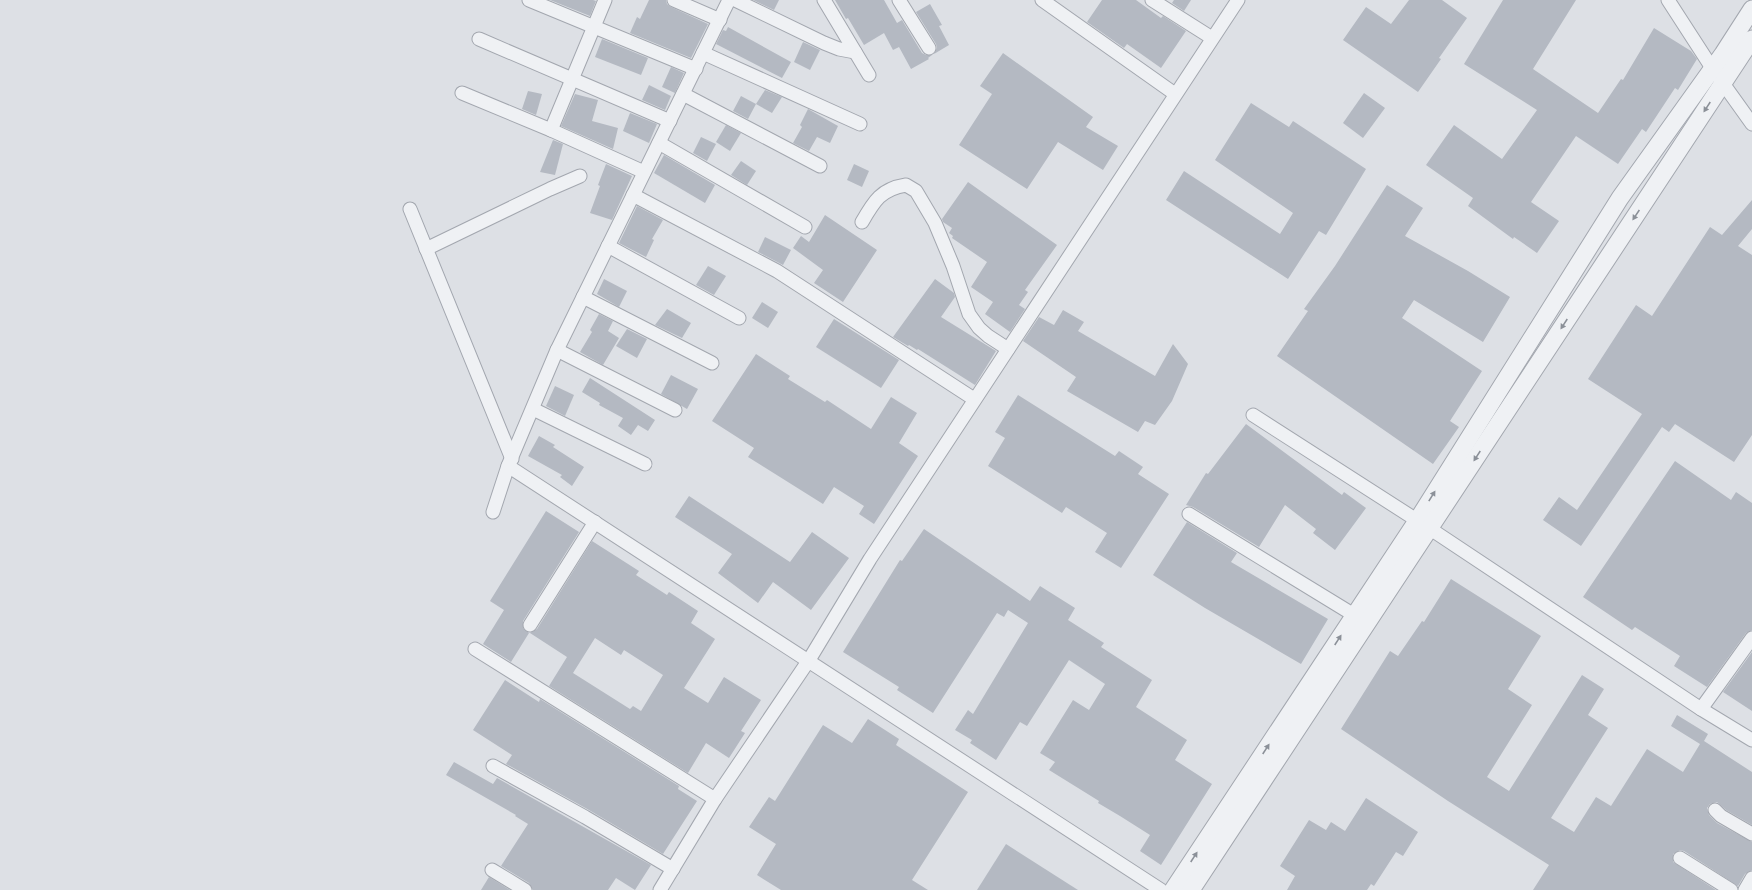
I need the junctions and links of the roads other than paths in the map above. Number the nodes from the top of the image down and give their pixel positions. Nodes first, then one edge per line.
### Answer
1 (529, 0) edge
2 (605, 0) edge
3 (674, 0) edge
4 (730, 0) edge
5 (735, 0) edge
6 (824, 0) edge
7 (899, 0) edge
8 (1042, 0) edge
9 (1152, 0) edge
10 (1238, 0) edge
11 (1668, 0) edge
12 (1752, 9) edge
13 (720, 20) junction
14 (594, 27) junction
15 (1212, 38) junction
16 (479, 39) dead end
17 (1752, 39) edge
18 (929, 48) dead end
19 (855, 52) junction
20 (704, 53) junction
21 (1712, 68) junction
22 (696, 69) junction
23 (869, 75) dead end
24 (572, 79) junction
25 (1723, 82) junction
26 (462, 93) dead end
27 (683, 94) junction
28 (1175, 94) junction
29 (670, 121) junction
30 (860, 124) dead end
31 (1752, 124) edge
32 (551, 130) junction
33 (659, 143) junction
34 (820, 166) dead end
35 (644, 172) junction
36 (580, 176) dead end
37 (1631, 182) junction
38 (633, 195) junction
39 (1650, 195) junction
40 (410, 209) dead end
41 (862, 222) dead end
42 (805, 227) dead end
43 (608, 246) junction
44 (426, 249) junction
45 (582, 297) junction
46 (739, 318) dead end
47 (1008, 349) junction
48 (557, 350) junction
49 (712, 363) dead end
50 (974, 400) junction
51 (533, 409) junction
52 (675, 410) dead end
53 (1253, 415) dead end
54 (1473, 430) junction
55 (1487, 440) junction
56 (510, 463) junction
57 (645, 464) dead end
58 (493, 512) dead end
59 (1189, 514) dead end
60 (595, 522) junction
61 (1423, 524) junction
62 (1354, 615) junction
63 (530, 625) dead end
64 (1752, 638) edge
65 (475, 649) dead end
66 (808, 660) junction
67 (1701, 709) junction
68 (1752, 740) edge
69 (493, 766) dead end
70 (715, 799) junction
71 (1715, 810) dead end
72 (1752, 834) edge
73 (1680, 858) dead end
74 (673, 869) junction
75 (492, 870) dead end
76 (1752, 878) edge
77 (525, 890) edge
78 (660, 890) edge
79 (1161, 890) edge
80 (1173, 890) edge
81 (1191, 890) edge
82 (1732, 890) edge
83 (1745, 890) edge

1 - 14 street
2 - 14 street
3 - 13 street
4 - 13 street
5 - 19 street
6 - 19 street
7 - 18 street
8 - 28 street
9 - 15 street
10 - 15 street
11 - 21 street
12 - 21 street
13 - 20 street
14 - 22 street
14 - 24 street
15 - 28 street
16 - 24 street
17 - 25 street
19 - 23 street
20 - 22 street
20 - 30 street
21 - 25 street
21 - 37 street
22 - 27 street
24 - 29 street
24 - 32 street
25 - 31 street
25 -> 39 street
26 - 32 street
27 - 29 street
27 - 34 street
28 - 47 street
29 - 33 street
32 - 35 street
33 - 35 street
33 - 42 street
35 - 38 street
36 - 44 street
37 - 39 street
37 - 54 street
38 - 43 street
38 - 50 street
39 -> 55 street
40 - 44 street
41 - 47 street
43 - 45 street
43 - 46 street
44 - 56 street
45 - 48 street
45 - 49 street
47 - 50 street
48 - 51 street
48 - 52 street
50 - 66 street
51 - 56 street
51 - 57 street
53 - 61 street
54 - 55 street
61 -> 54 street
55 -> 61 street
56 - 58 street
56 - 60 street
59 - 62 street
60 - 63 street
60 - 66 street
61 - 62 street
61 - 67 street
61 - 81 street
80 -> 62 street
64 - 67 street
65 - 70 street
66 - 70 street
66 - 79 street
67 - 68 street
69 - 74 street
70 - 74 street
71 - 72 street
73 - 82 street
74 - 78 street
75 - 77 street
76 - 83 street

